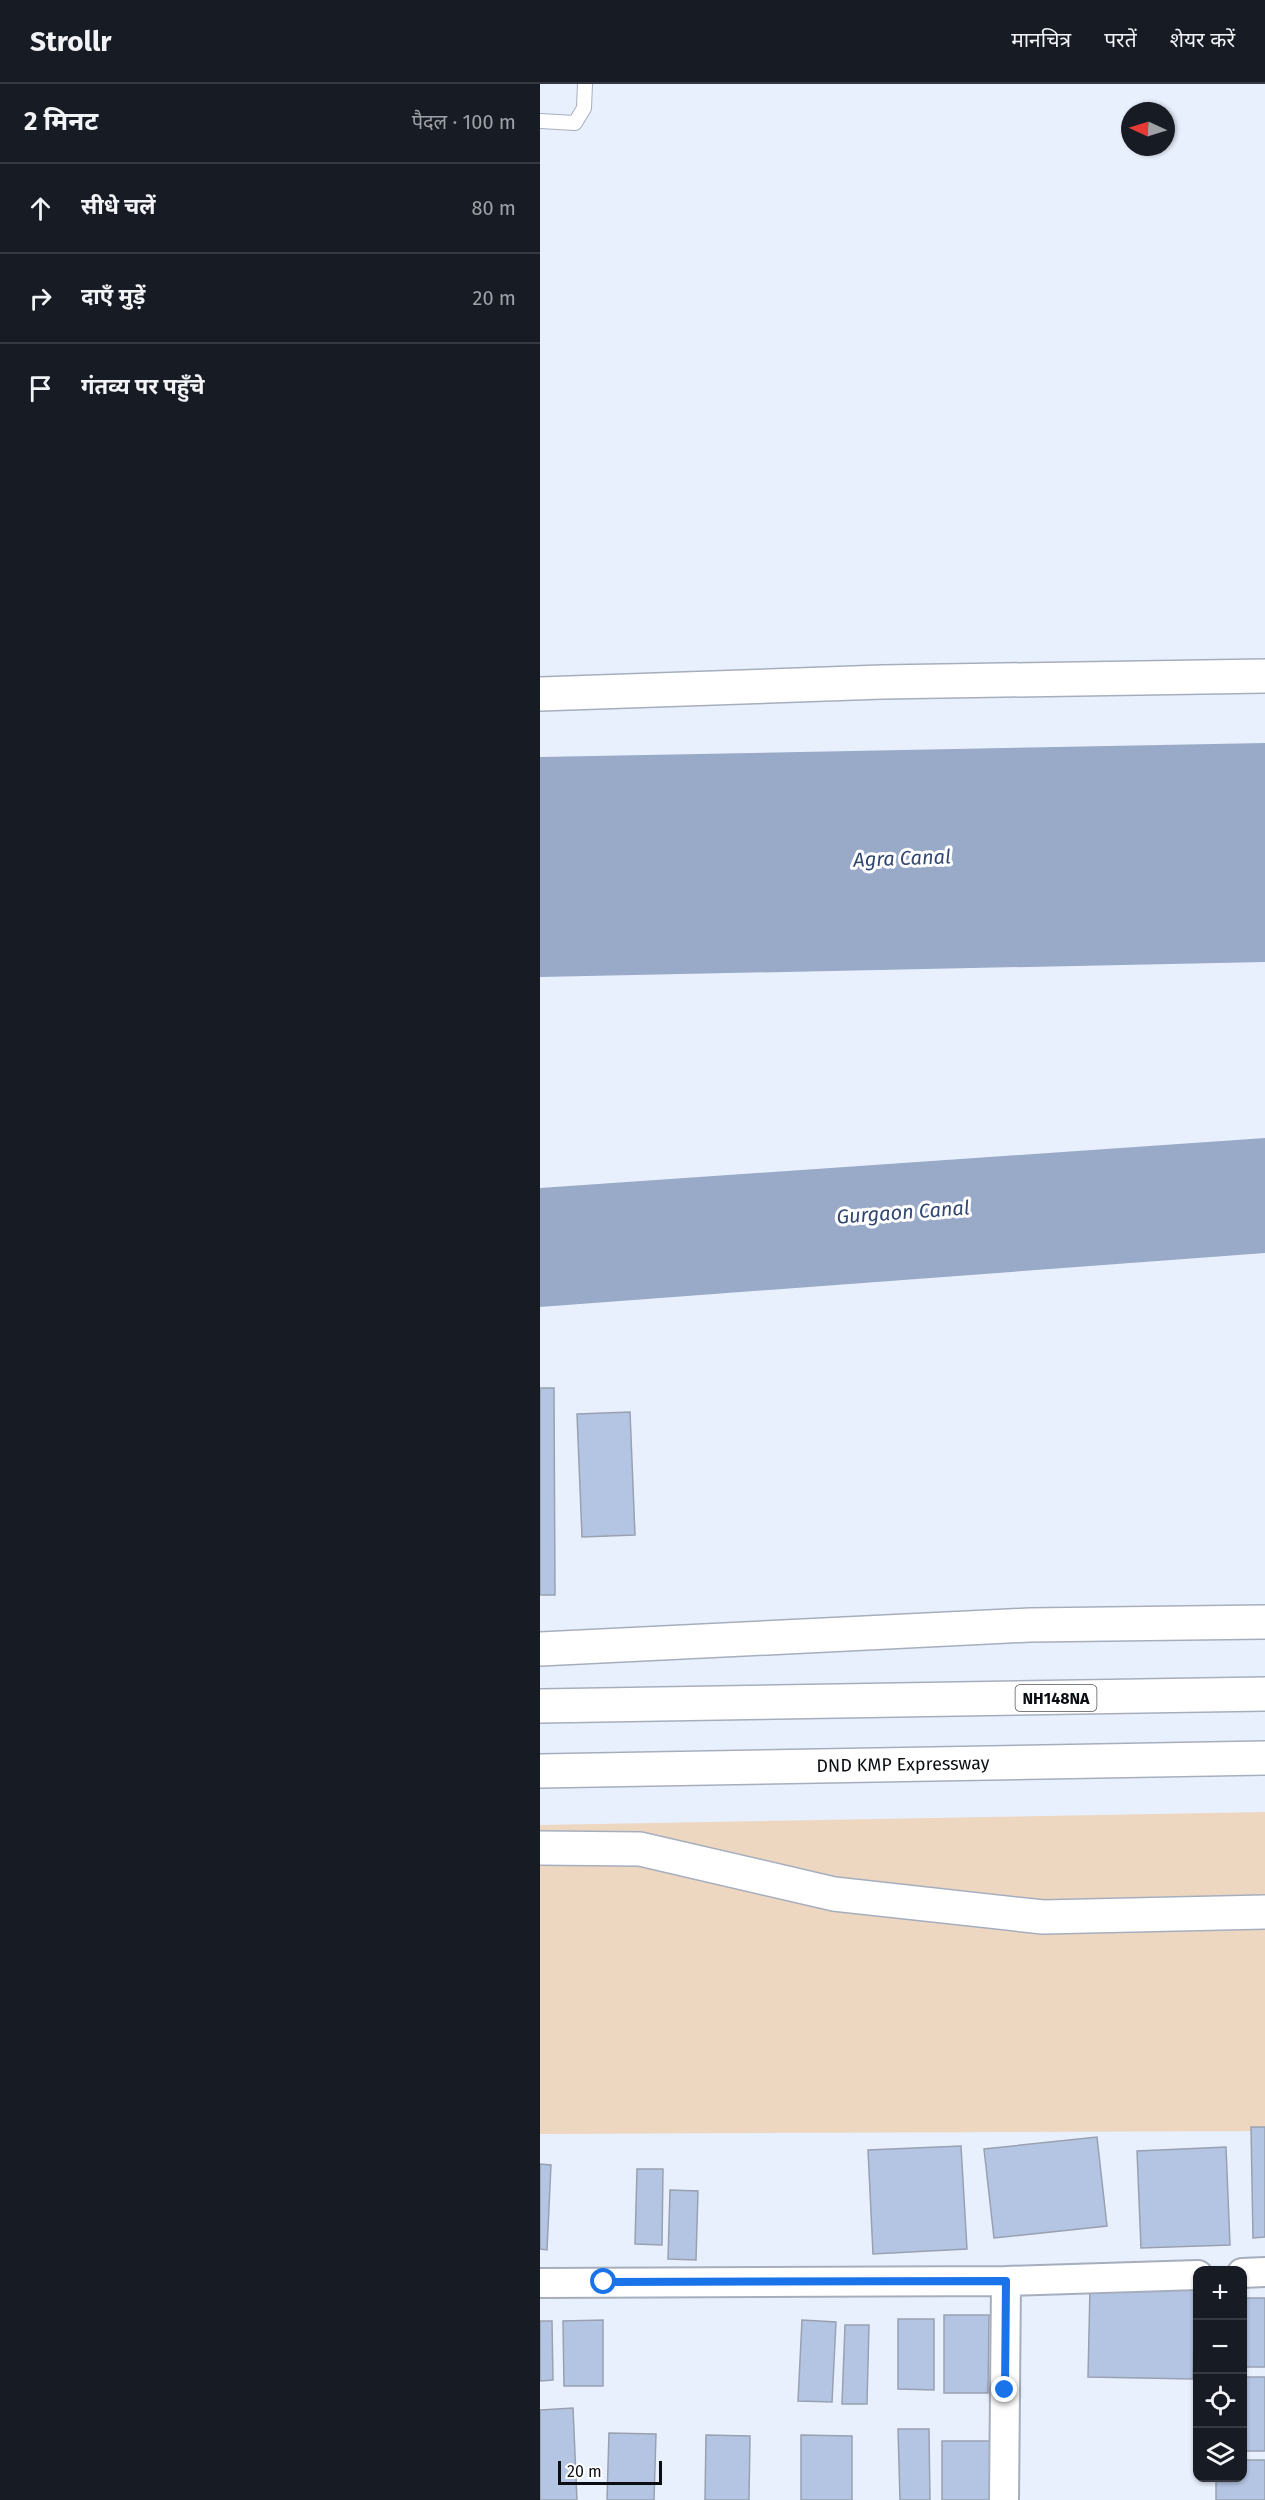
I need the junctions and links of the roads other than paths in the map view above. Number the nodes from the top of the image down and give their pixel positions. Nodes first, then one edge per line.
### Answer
1 (585, 84) edge
2 (540, 121) edge
3 (1265, 676) edge
4 (540, 694) edge
5 (1265, 1622) edge
6 (540, 1649) edge
7 (1265, 1694) edge
8 (540, 1706) edge
9 (1265, 1758) edge
10 (540, 1771) edge
11 (540, 1848) edge
12 (1265, 1912) edge
13 (1265, 2272) edge
14 (1247, 2273) edge
15 (1193, 2275) edge
16 (1006, 2281) junction
17 (540, 2283) edge
18 (1004, 2500) edge

1 - 2 lane
3 - 4 main road
5 - 6 main road
7 - 8 main road, NH148NA
9 - 10 main road, DND KMP Expressway
11 - 12 main road
13 - 14 street
15 - 16 street
16 - 17 street
16 - 18 street

